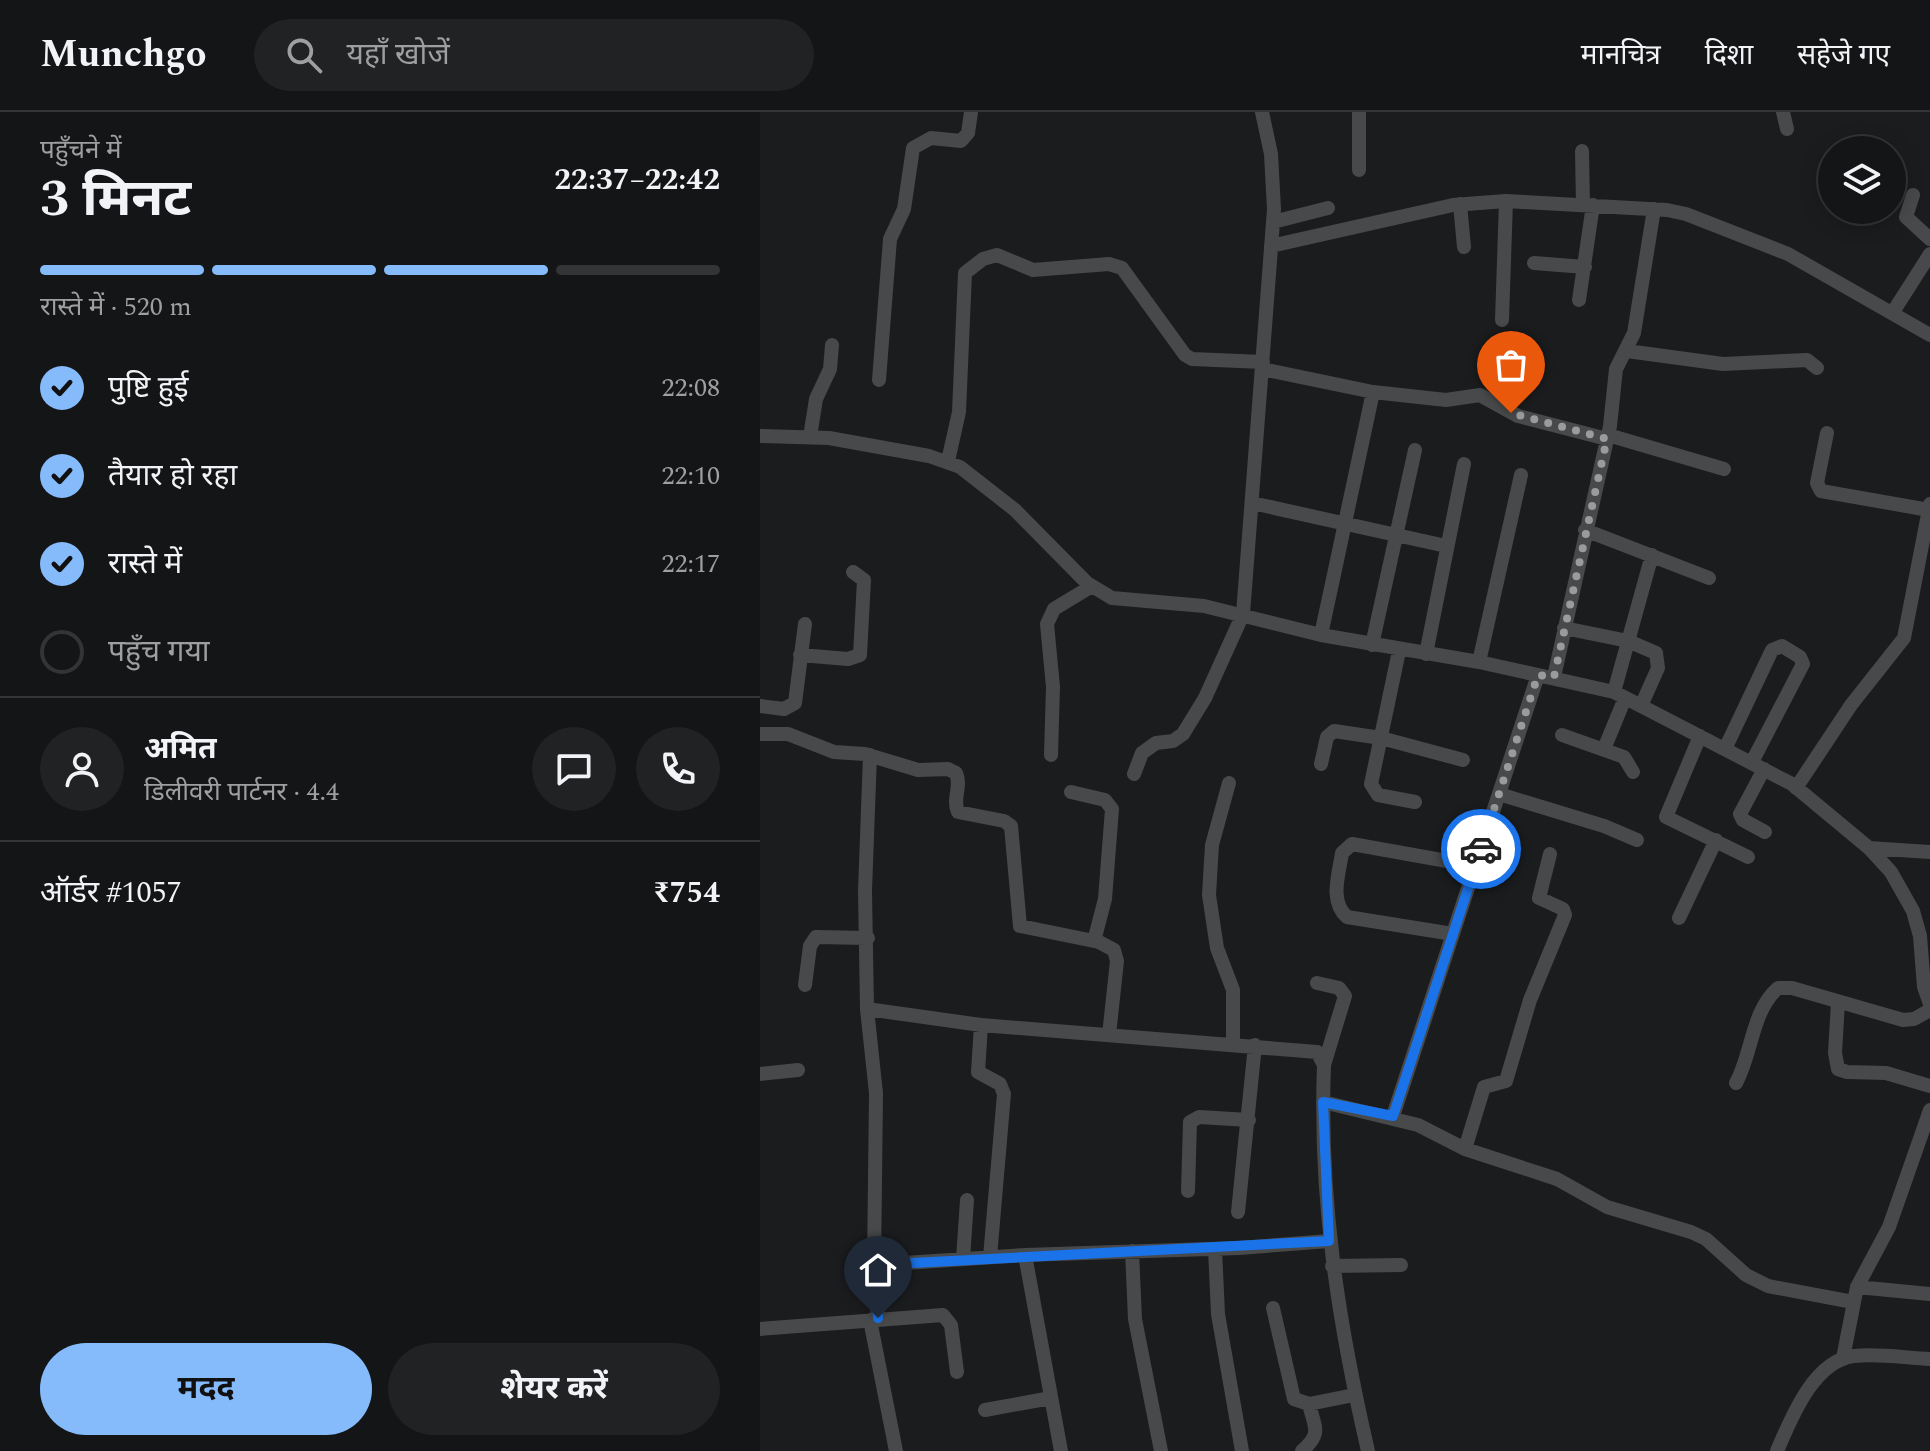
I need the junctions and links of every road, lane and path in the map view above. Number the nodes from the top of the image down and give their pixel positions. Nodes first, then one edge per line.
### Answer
1 (971, 112) edge
2 (1262, 112) edge
3 (1359, 112) edge
4 (1783, 112) edge
5 (1787, 129) dead end
6 (1582, 151) dead end
7 (1359, 170) dead end
8 (1913, 195) dead end
9 (1506, 201) junction
10 (1460, 204) junction
11 (1588, 205) junction
12 (1328, 208) dead end
13 (1654, 209) junction
14 (1273, 222) junction
15 (1930, 239) edge
16 (1271, 246) junction
17 (1464, 247) dead end
18 (1930, 254) edge
19 (1534, 263) dead end
20 (1585, 267) junction
21 (1579, 300) dead end
22 (1893, 312) junction
23 (1502, 320) dead end
24 (1929, 337) edge
25 (832, 345) dead end
26 (1627, 351) junction
27 (1263, 366) junction
28 (1817, 368) dead end
29 (879, 380) dead end
30 (1373, 392) junction
31 (1827, 433) dead end
32 (760, 436) edge
33 (810, 437) junction
34 (1607, 437) junction
35 (1415, 450) dead end
36 (948, 461) junction
37 (1464, 464) dead end
38 (1724, 469) dead end
39 (1521, 475) dead end
40 (1252, 503) junction
41 (1930, 507) edge
42 (1343, 523) junction
43 (1585, 530) junction
44 (1395, 535) junction
45 (1446, 546) junction
46 (1652, 555) junction
47 (853, 572) dead end
48 (1709, 578) dead end
49 (1092, 586) junction
50 (1915, 593) junction
51 (1930, 597) edge
52 (1243, 614) junction
53 (805, 624) dead end
54 (1564, 628) junction
55 (1321, 635) junction
56 (1628, 641) junction
57 (1372, 645) junction
58 (1399, 651) junction
59 (1426, 654) junction
60 (800, 655) junction
61 (1479, 662) junction
62 (1538, 675) junction
63 (1554, 677) junction
64 (1620, 695) junction
65 (760, 706) edge
66 (1641, 706) junction
67 (760, 734) edge
68 (1562, 735) dead end
69 (1700, 736) junction
70 (1381, 738) junction
71 (1604, 749) junction
72 (1725, 749) junction
73 (870, 755) junction
74 (1051, 755) dead end
75 (1463, 760) dead end
76 (1321, 764) dead end
77 (1758, 766) junction
78 (1633, 772) dead end
79 (1134, 774) dead end
80 (1229, 783) dead end
81 (1796, 788) junction
82 (1071, 792) dead end
83 (1499, 794) junction
84 (1415, 802) dead end
85 (1765, 832) dead end
86 (1637, 840) dead end
87 (1716, 840) junction
88 (1869, 848) junction
89 (1930, 852) edge
90 (1550, 854) dead end
91 (1748, 857) dead end
92 (1475, 866) junction
93 (1679, 918) dead end
94 (1453, 934) junction
95 (868, 938) junction
96 (1094, 941) junction
97 (1317, 983) dead end
98 (805, 985) dead end
99 (1838, 1002) junction
100 (1930, 1007) edge
101 (867, 1009) junction
102 (981, 1025) junction
103 (1109, 1035) junction
104 (1233, 1044) junction
105 (1255, 1045) junction
106 (1324, 1065) junction
107 (798, 1070) dead end
108 (760, 1074) edge
109 (1736, 1083) dead end
110 (1930, 1086) edge
111 (1323, 1102) junction
112 (1930, 1110) edge
113 (1393, 1116) junction
114 (1249, 1120) junction
115 (1927, 1130) edge
116 (1465, 1149) junction
117 (1188, 1191) dead end
118 (967, 1200) dead end
119 (1238, 1212) dead end
120 (1329, 1241) junction
121 (1215, 1249) junction
122 (1132, 1251) junction
123 (1025, 1255) junction
124 (990, 1257) junction
125 (963, 1259) junction
126 (874, 1265) junction
127 (1401, 1265) dead end
128 (1332, 1266) junction
129 (1855, 1294) junction
130 (1930, 1294) edge
131 (1273, 1308) dead end
132 (874, 1319) junction
133 (760, 1329) edge
134 (1843, 1358) junction
135 (1930, 1359) edge
136 (957, 1372) dead end
137 (1354, 1395) junction
138 (1051, 1398) junction
139 (1309, 1404) junction
140 (985, 1410) dead end
141 (896, 1451) edge
142 (1061, 1451) edge
143 (1161, 1451) edge
144 (1242, 1451) edge
145 (1302, 1451) edge
146 (1368, 1451) edge
147 (1777, 1451) edge

1 - 29 street
2 - 14 street
3 - 7 street
4 - 5 street
6 - 11 street
8 - 15 street
9 - 10 street
9 - 11 street
9 - 23 street
10 - 16 street
10 - 17 street
11 - 13 street
11 - 20 street
12 - 14 street
13 - 22 street
13 - 26 street
14 - 16 street
16 - 27 street
18 - 22 street
19 - 20 street
20 - 21 street
22 - 24 street
25 - 33 street
26 - 28 street
26 - 34 street
27 - 30 street
27 - 36 street
27 - 40 street
30 - 34 street
30 - 42 street
31 - 41 street
32 - 33 street
33 - 36 street
34 - 38 street
34 - 43 street
35 - 44 street
36 - 49 street
37 - 45 street
39 - 61 street
40 - 42 street
40 - 52 street
41 - 50 street
42 - 44 street
42 - 55 street
43 - 46 street
43 - 54 street
44 - 45 street
44 - 57 street
45 - 59 street
46 - 48 street
46 - 56 street
47 - 60 street
49 - 52 street
49 - 74 street
50 - 51 street
50 - 81 street
52 - 55 street
52 - 79 street
53 - 60 street
54 - 56 street
54 - 63 street
55 - 57 street
56 - 64 street
56 - 66 street
57 - 58 street
58 - 59 street
58 - 70 street
59 - 61 street
60 - 65 street
61 - 62 street
62 - 63 street
62 - 83 street
63 - 64 street
64 - 66 street
64 - 71 street
66 - 69 street
67 - 73 street
68 - 71 street
69 - 72 street
69 - 87 street
70 - 75 street
70 - 76 street
70 - 84 street
71 - 78 street
72 - 77 street
72 - 77 street
73 - 95 street
73 - 96 street
77 - 81 street
77 - 85 street
80 - 104 street
81 - 88 street
82 - 96 street
83 - 86 street
83 - 92 street
87 - 91 street
87 - 93 street
88 - 89 street
88 - 100 street
90 - 116 street
92 - 94 street
92 - 94 street
94 - 113 street
95 - 98 street
95 - 101 street
96 - 103 street
97 - 106 street
99 - 100 street
99 - 109 street
99 - 110 street
101 - 102 street
101 - 126 street
102 - 103 street
102 - 124 street
103 - 104 street
104 - 105 street
105 - 106 street
105 - 114 street
106 - 111 street
107 - 108 street
111 - 113 street
111 - 120 street
112 - 115 street
113 - 116 street
114 - 117 street
114 - 119 street
115 - 129 street
116 - 129 street
118 - 125 street
120 - 121 street
120 - 128 street
121 - 122 street
121 - 144 street
122 - 123 street
122 - 143 street
123 - 124 street
123 - 138 street
124 - 125 street
125 - 126 street
126 - 132 street
127 - 128 street
128 - 137 street
129 - 130 street
129 - 134 street
131 - 139 street
132 - 133 street
132 - 136 street
132 - 141 street
134 - 135 street
134 - 147 street
137 - 139 street
137 - 146 street
138 - 140 street
138 - 142 street
139 - 145 street

